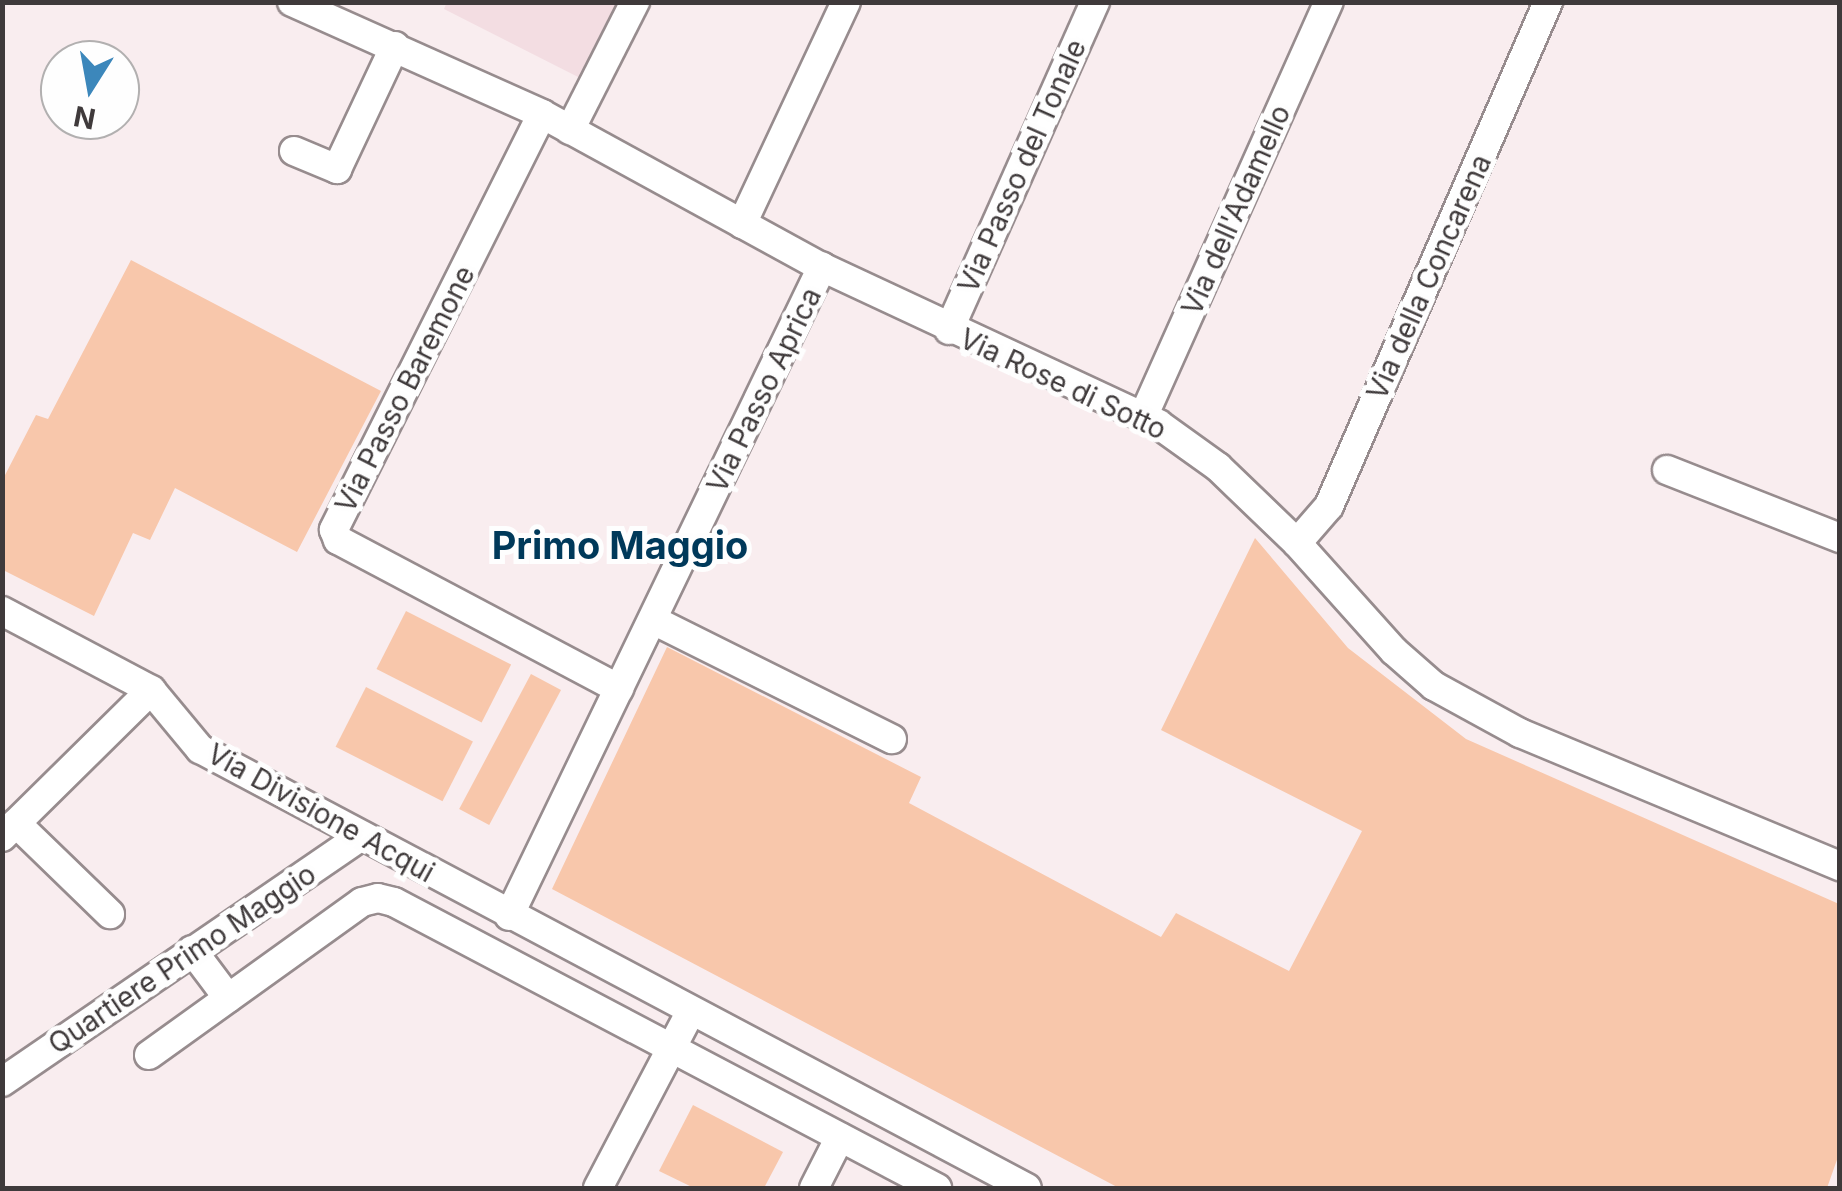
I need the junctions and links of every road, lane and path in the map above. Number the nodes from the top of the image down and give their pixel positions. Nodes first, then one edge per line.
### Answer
1 (292, 2) edge
2 (635, 2) edge
3 (846, 2) edge
4 (1096, 2) edge
5 (1329, 2) edge
6 (1548, 2) edge
7 (395, 46) junction
8 (542, 114) junction
9 (570, 130) junction
10 (294, 151) dead end
11 (742, 224) junction
12 (822, 268) junction
13 (949, 330) junction
14 (1143, 417) junction
15 (1667, 470) dead end
16 (1840, 538) edge
17 (1297, 543) junction
18 (2, 611) edge
19 (652, 620) junction
20 (619, 688) junction
21 (151, 690) junction
22 (892, 739) dead end
23 (9, 830) edge
24 (362, 836) junction
25 (1840, 866) edge
26 (503, 912) junction
27 (110, 914) dead end
28 (478, 946) junction
29 (192, 950) junction
30 (228, 998) junction
31 (691, 1012) junction
32 (671, 1048) junction
33 (149, 1054) dead end
34 (2, 1082) edge
35 (840, 1137) junction
36 (603, 1187) edge
37 (814, 1188) edge
38 (937, 1188) edge
39 (1027, 1188) edge

1 - 7 street, Via Rose di Sotto
2 - 9 street
3 - 11 street
4 - 13 street, Via Passo del Tonale
5 - 14 street, Via dell'Adamello
6 - 17 street, Via della Concarena
7 - 8 street, Via Rose di Sotto
7 - 10 street
8 - 9 street, Via Rose di Sotto
8 - 20 street, Via Passo Baremone
9 - 11 street, Via Rose di Sotto
11 - 12 street, Via Rose di Sotto
12 - 13 street, Via Rose di Sotto
12 - 19 street, Via Passo Aprica
13 - 14 street, Via Rose di Sotto
14 - 17 street, Via Rose di Sotto
15 - 16 street
17 - 25 street, Via Rose di Sotto
18 - 21 street, Via Divisione Acqui
19 - 20 street, Via Passo Aprica
19 - 22 street
20 - 26 street, Via Passo Aprica
21 - 23 street
21 - 24 street, Via Divisione Acqui
23 - 27 street
24 - 26 street, Via Divisione Acqui
24 - 29 street, Quartiere Primo Maggio
26 - 28 street
26 - 31 street, Via Divisione Acqui
28 - 30 street, Via Divisione Acqui
28 - 32 street, Via Divisione Acqui
29 - 30 street
29 - 34 street, Quartiere Primo Maggio
30 - 33 street, Via Divisione Acqui
31 - 32 street
31 - 39 street, Via Divisione Acqui
32 - 35 street, Via Divisione Acqui
32 - 36 street
35 - 37 street
35 - 38 street, Via Divisione Acqui

